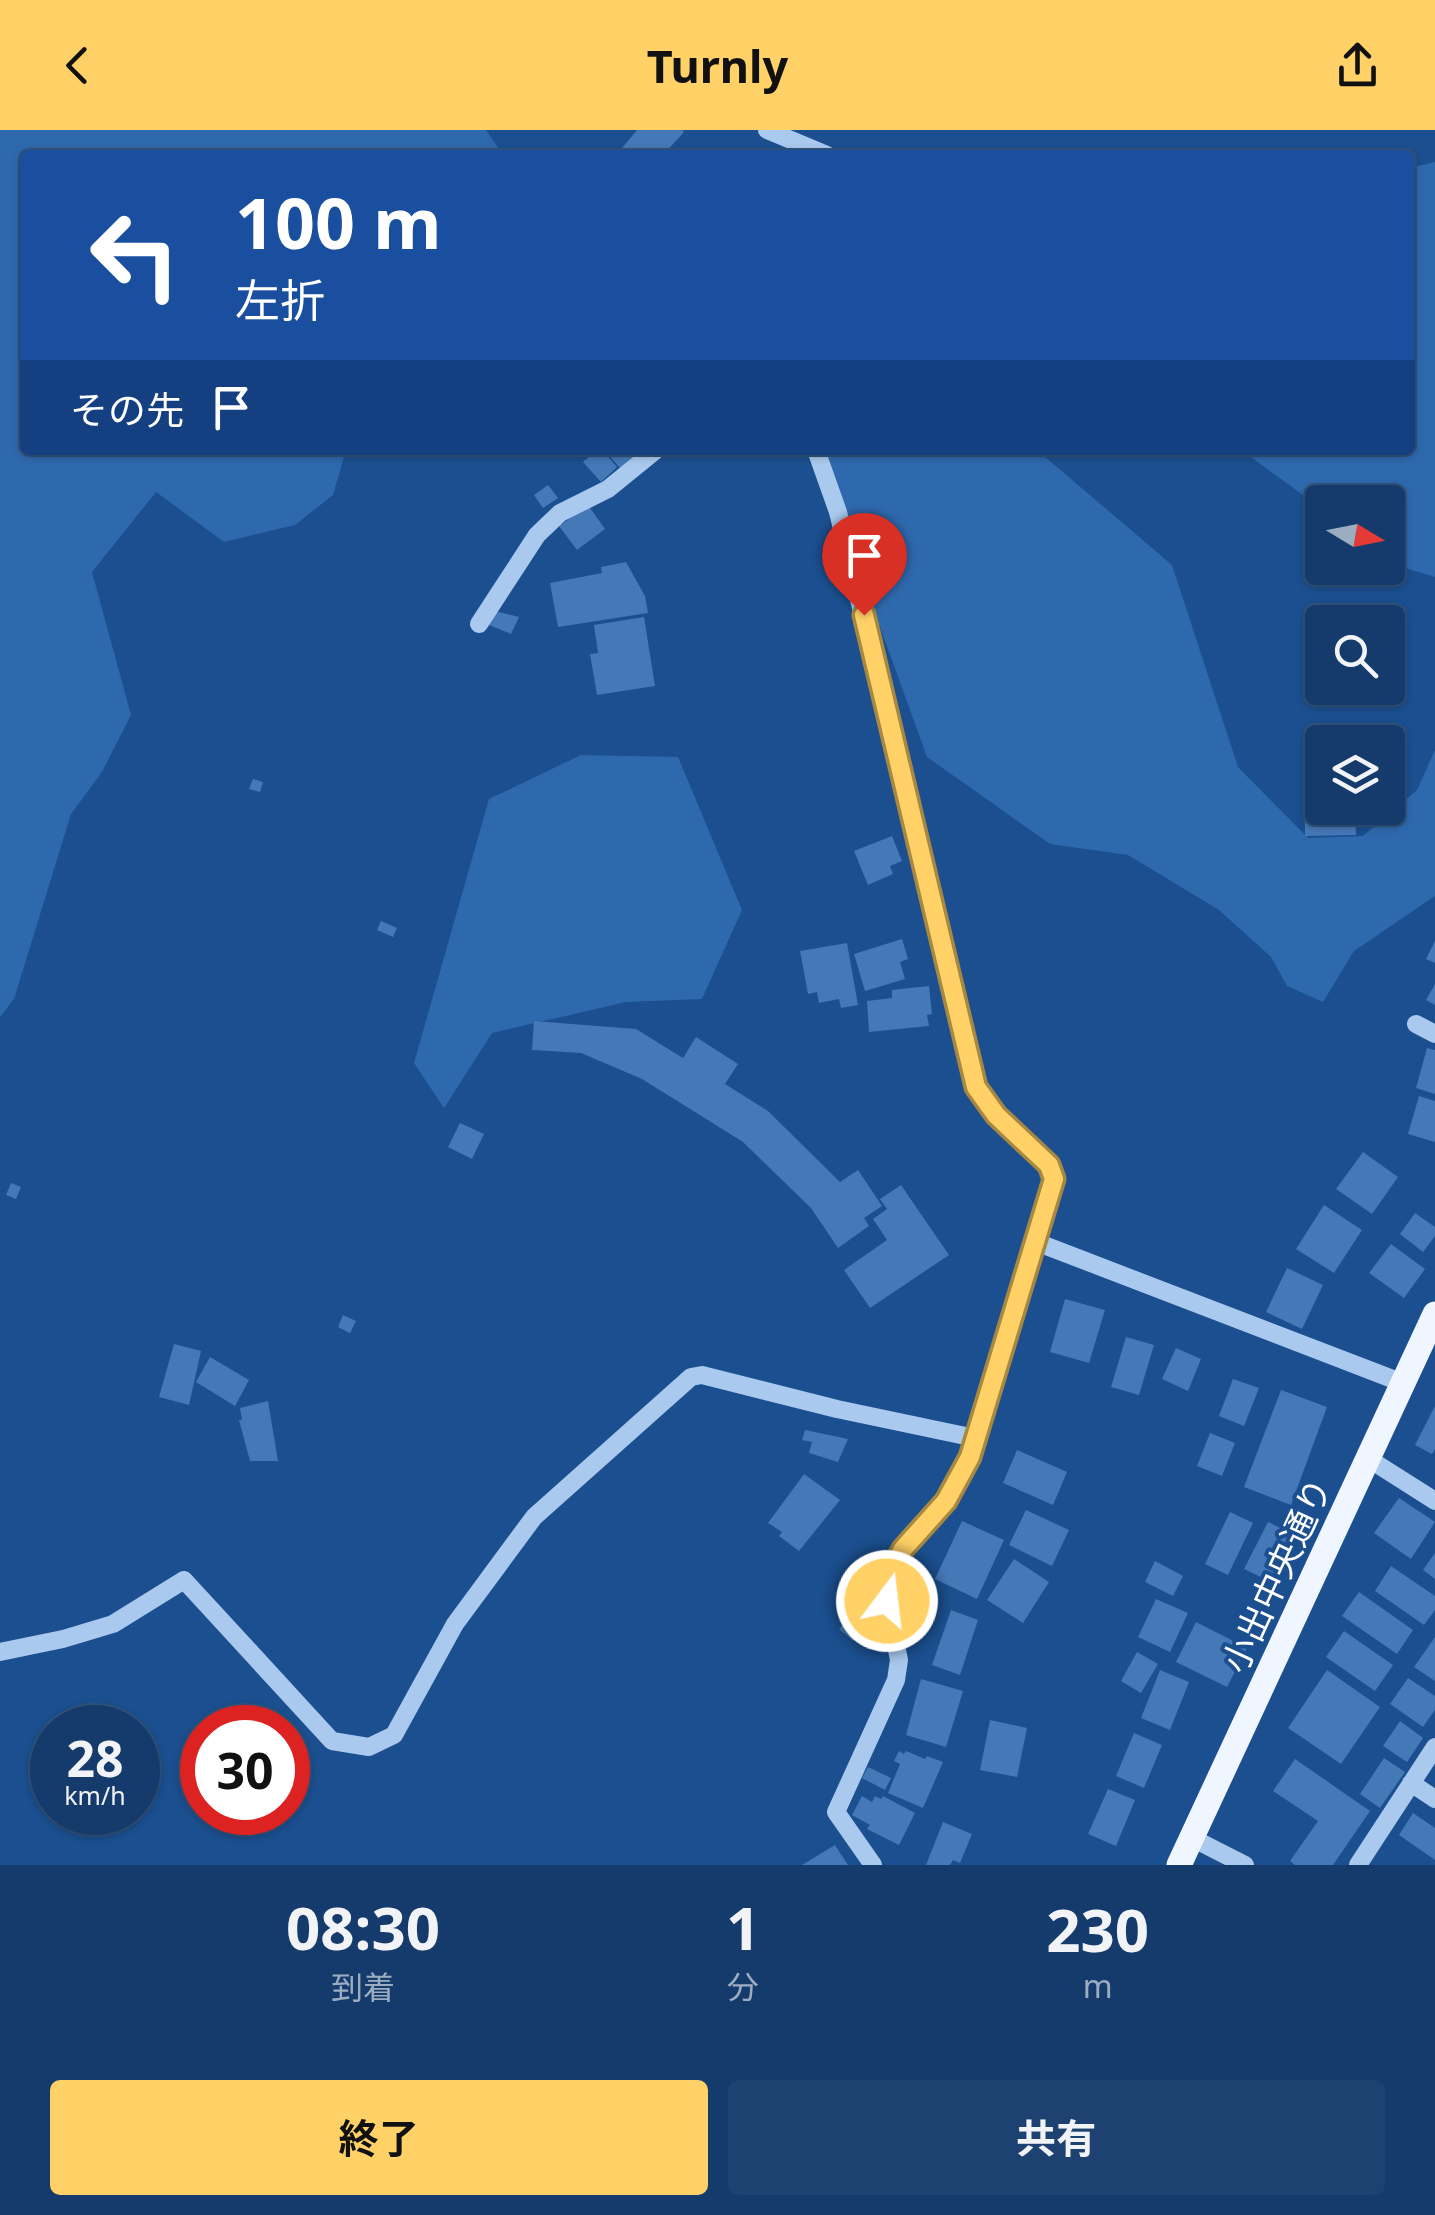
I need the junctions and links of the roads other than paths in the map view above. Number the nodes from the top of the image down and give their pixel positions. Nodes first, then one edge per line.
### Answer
1 (767, 130) edge
2 (816, 150) edge
3 (650, 455) edge
4 (818, 455) edge
5 (479, 624) dead end
6 (1416, 1024) dead end
7 (1435, 1034) edge
8 (1036, 1242) junction
9 (1435, 1314) edge
10 (1403, 1383) junction
11 (975, 1438) junction
12 (1369, 1460) junction
13 (1435, 1501) edge
14 (0, 1652) edge
15 (1435, 1747) edge
16 (1412, 1783) junction
17 (1435, 1799) edge
18 (1192, 1838) junction
19 (873, 1865) edge
20 (1179, 1865) edge
21 (1244, 1865) edge
22 (1358, 1865) edge

1 - 2 street
3 - 5 street
4 - 8 street
6 - 7 street
8 - 10 street
8 - 11 street
9 - 10 main road, 小出中央通り
10 - 12 main road, 小出中央通り
11 - 14 street
11 - 19 street
12 - 13 street
12 - 18 main road, 小出中央通り
15 - 16 street
16 - 17 street
16 - 22 street
18 - 20 main road, 小出中央通り
18 - 21 street

